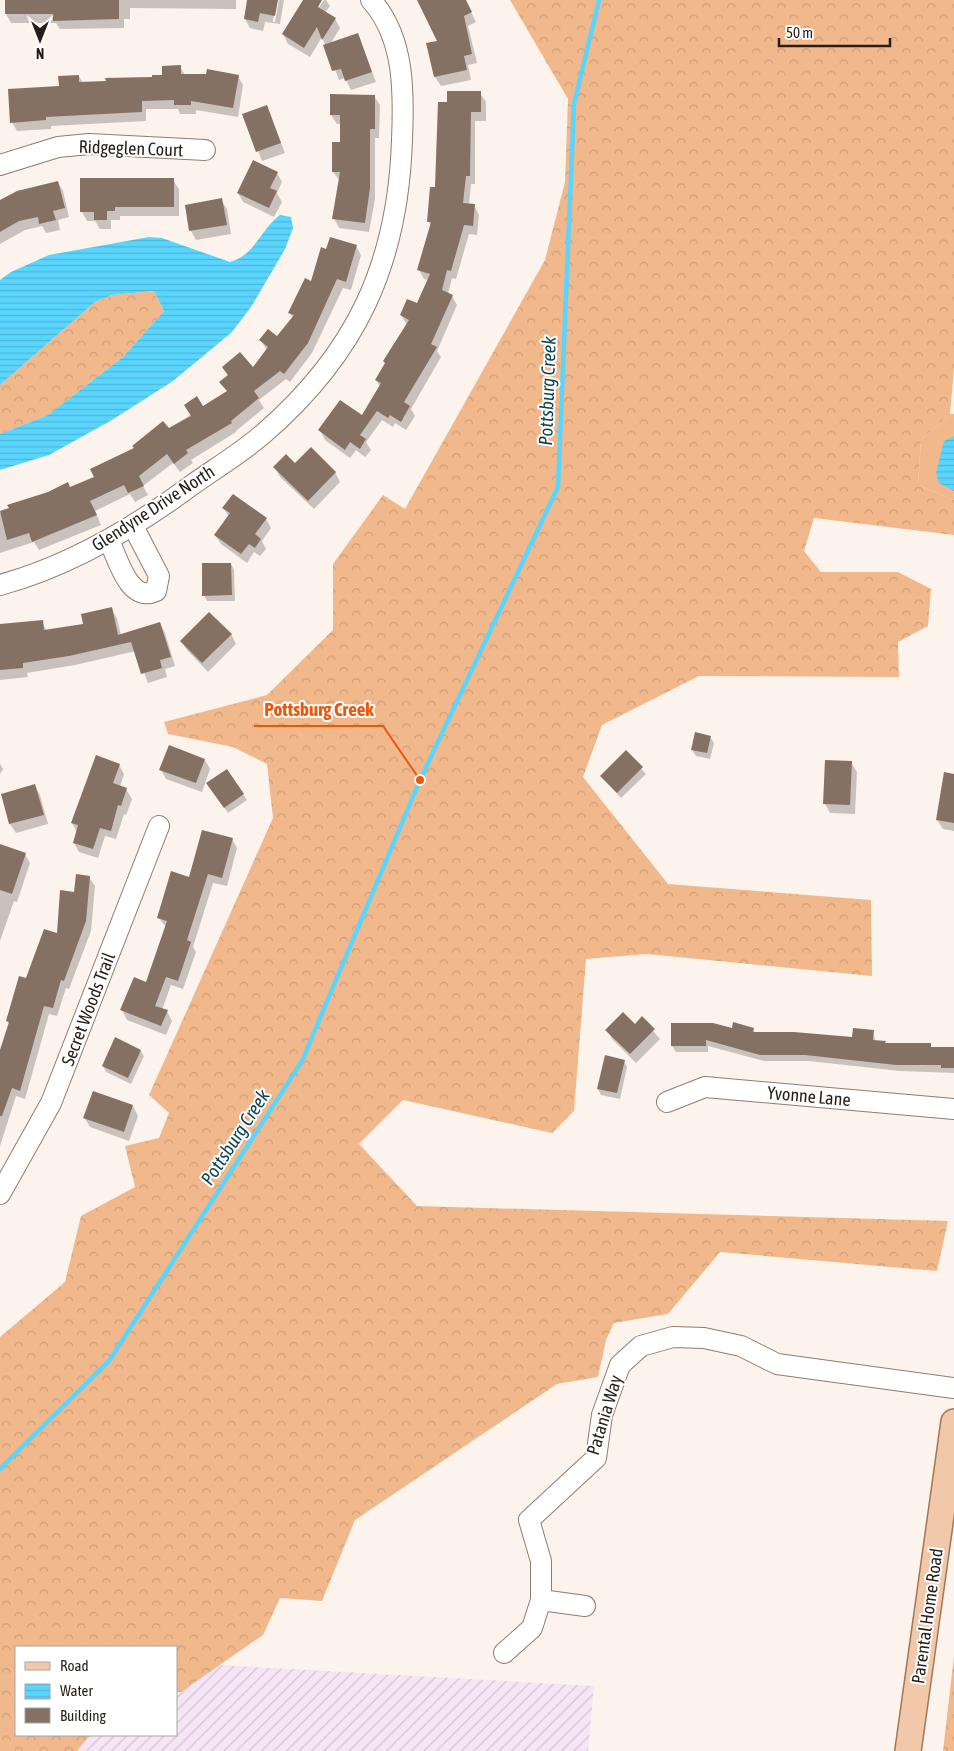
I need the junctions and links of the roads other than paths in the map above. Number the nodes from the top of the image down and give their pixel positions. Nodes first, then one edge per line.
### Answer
1 (372, 1) edge
2 (205, 150) dead end
3 (0, 165) edge
4 (133, 526) junction
5 (109, 540) junction
6 (0, 585) edge
7 (159, 826) dead end
8 (667, 1102) dead end
9 (954, 1110) edge
10 (3, 1181) edge
11 (954, 1388) edge
12 (954, 1422) edge
13 (541, 1600) junction
14 (585, 1606) dead end
15 (504, 1653) dead end
16 (908, 1751) edge

1 - 4 street, Glendyne Drive North
2 - 3 street, Ridgeglen Court
4 - 5 street, Glendyne Drive North
4 - 5 street
5 - 6 street, Glendyne Drive North
7 - 10 street, Secret Woods Trail
8 - 9 street, Yvonne Lane
11 - 13 street, Patania Way
12 - 16 main road, Parental Home Road
13 - 14 street
13 - 15 street, Patania Way

